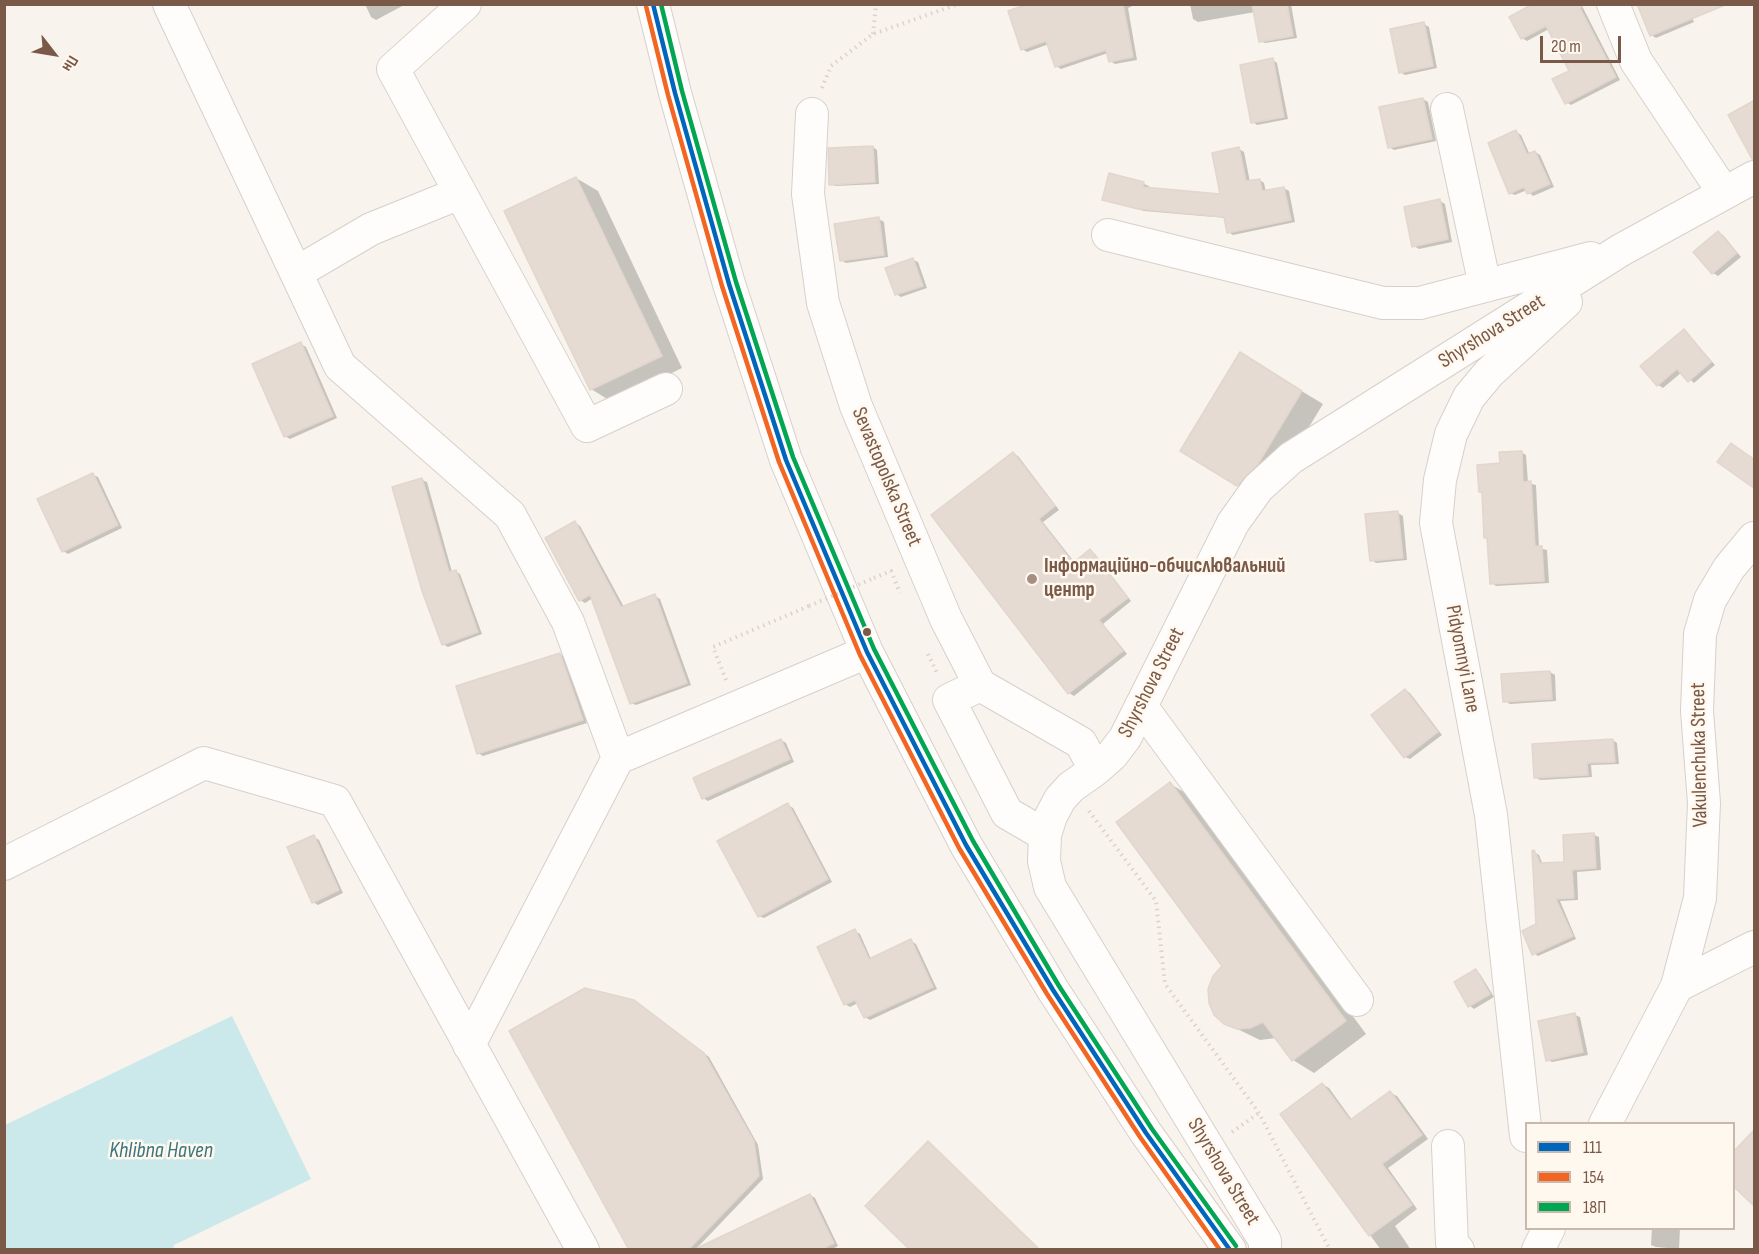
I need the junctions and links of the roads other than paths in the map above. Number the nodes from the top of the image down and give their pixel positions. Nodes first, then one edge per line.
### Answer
1 (169, 4) edge
2 (465, 4) edge
3 (653, 4) edge
4 (1612, 4) edge
5 (1448, 109) dead end
6 (812, 114) road end
7 (1755, 177) edge
8 (460, 193) junction
9 (1724, 193) junction
10 (1108, 235) dead end
11 (1621, 250) junction
12 (296, 273) junction
13 (1485, 286) junction
14 (666, 389) dead end
15 (1755, 538) edge
16 (867, 652) junction
17 (980, 685) junction
18 (1141, 706) junction
19 (618, 758) junction
20 (1083, 778) junction
21 (1045, 835) junction
22 (4, 864) edge
23 (1755, 948) edge
24 (1677, 986) junction
25 (1357, 1000) dead end
26 (469, 1045) junction
27 (1525, 1122) edge
28 (1606, 1122) edge
29 (1448, 1146) dead end
30 (1548, 1230) edge
31 (583, 1250) edge
32 (1230, 1250) edge
33 (1265, 1250) edge
34 (1458, 1250) edge
35 (1538, 1250) edge

1 - 12 street
2 - 8 street
3 - 16 street
4 - 9 street
5 - 13 street
6 - 17 street, Sevastopolska Street
7 - 9 street, Shyrshova Street
8 - 12 street
8 - 14 street
9 - 11 street, Shyrshova Street
10 - 13 street
11 - 13 street
11 - 18 street, Shyrshova Street
11 - 27 street, Pidyomnyi Lane
12 - 19 street
15 - 24 street, Vakulenchuka Street
16 - 19 street
16 - 32 street
17 - 20 street
17 - 21 street
18 - 20 street, Shyrshova Street
18 - 25 street
19 - 26 street
20 - 21 street, Shyrshova Street
21 - 33 street, Shyrshova Street
22 - 26 street
23 - 24 street
24 - 28 street, Vakulenchuka Street
26 - 31 street
29 - 34 street
30 - 35 street

